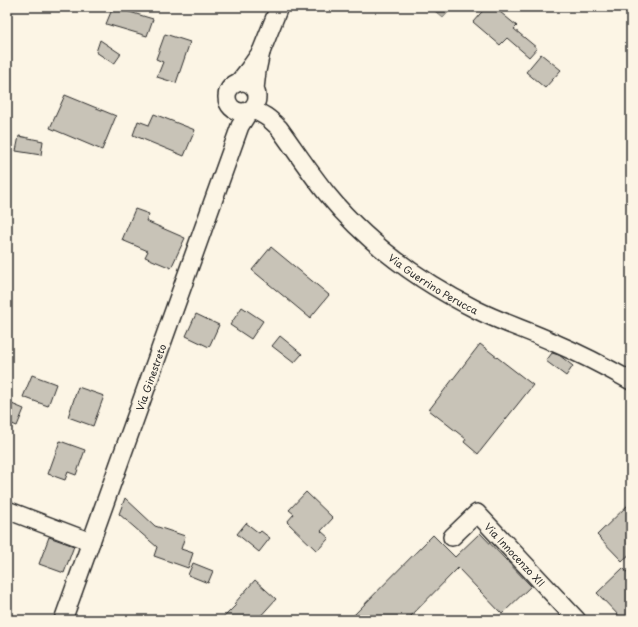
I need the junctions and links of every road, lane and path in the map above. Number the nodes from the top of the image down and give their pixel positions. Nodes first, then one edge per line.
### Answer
1 (279, 7) edge
2 (261, 52) junction
3 (238, 83) junction
4 (256, 91) junction
5 (231, 108) junction
6 (250, 110) junction
7 (279, 128) junction
8 (238, 134) junction
9 (631, 381) edge
10 (7, 510) edge
11 (452, 537) dead end
12 (91, 542) junction
13 (63, 620) edge
14 (578, 620) edge

1 - 2 street
2 - 3 street
2 - 4 street
3 - 4 street
3 - 5 street
4 - 6 street
4 - 7 street, Via Guerrino Perucca
5 - 6 street
5 - 8 street
6 - 7 street, Via Guerrino Perucca
6 - 8 street, Via Ginestreto
7 - 9 street, Via Guerrino Perucca
8 - 12 street, Via Ginestreto
10 - 12 street
11 - 14 street, Via Innocenzo XII
12 - 13 street, Via Ginestreto

